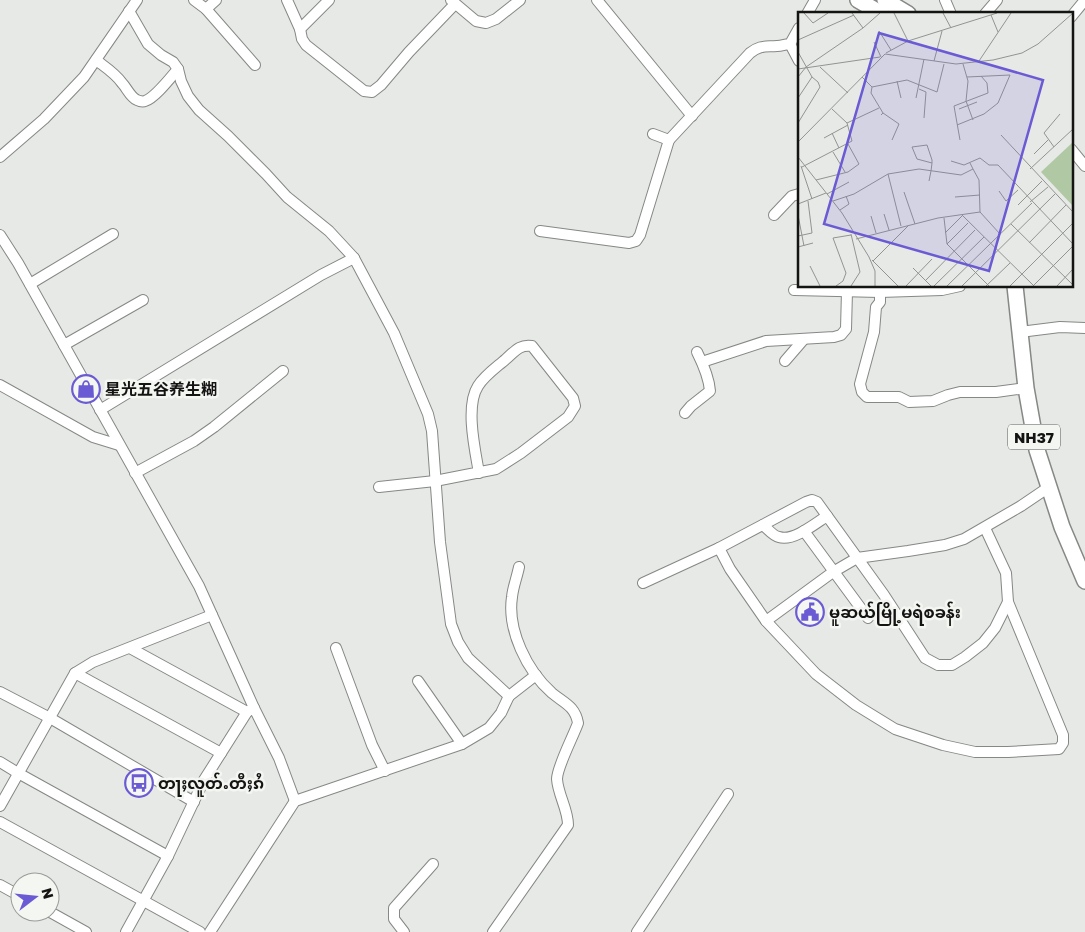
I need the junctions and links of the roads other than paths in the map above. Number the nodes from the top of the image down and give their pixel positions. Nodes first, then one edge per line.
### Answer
1 (137, 0) edge
2 (194, 0) edge
3 (216, 0) edge
4 (287, 0) edge
5 (329, 0) edge
6 (520, 0) edge
7 (597, 0) edge
8 (815, 0) edge
9 (858, 0) edge
10 (885, 0) edge
11 (945, 0) edge
12 (997, 0) edge
13 (1085, 0) edge
14 (453, 2) edge
15 (206, 10) junction
16 (129, 11) junction
17 (808, 12) edge
18 (879, 12) edge
19 (905, 12) edge
20 (950, 12) edge
21 (987, 12) edge
22 (1072, 16) edge
23 (300, 29) junction
24 (798, 30) edge
25 (790, 44) junction
26 (798, 59) edge
27 (96, 60) junction
28 (255, 65) dead end
29 (178, 69) junction
30 (692, 116) junction
31 (653, 134) dead end
32 (20, 140) junction
33 (669, 140) junction
34 (0, 148) edge
35 (1072, 150) edge
36 (0, 157) edge
37 (1085, 165) edge
38 (798, 194) edge
39 (774, 215) dead end
40 (540, 231) dead end
41 (113, 234) dead end
42 (0, 235) edge
43 (354, 258) junction
44 (30, 284) junction
45 (951, 288) edge
46 (1015, 288) edge
47 (880, 289) edge
48 (794, 290) dead end
49 (847, 291) junction
50 (143, 300) dead end
51 (1085, 328) edge
52 (1020, 332) junction
53 (804, 339) junction
54 (64, 345) junction
55 (697, 352) dead end
56 (785, 361) dead end
57 (702, 362) junction
58 (283, 371) dead end
59 (0, 386) edge
60 (1026, 388) junction
61 (100, 410) junction
62 (685, 413) dead end
63 (119, 445) junction
64 (135, 473) junction
65 (479, 473) junction
66 (435, 481) junction
67 (379, 487) dead end
68 (1048, 487) junction
69 (827, 516) junction
70 (763, 525) junction
71 (985, 528) junction
72 (804, 531) junction
73 (719, 548) junction
74 (857, 558) junction
75 (1082, 566) edge
76 (519, 567) dead end
77 (833, 572) junction
78 (1085, 581) edge
79 (643, 583) dead end
80 (1008, 602) junction
81 (212, 615) junction
82 (868, 618) dead end
83 (766, 622) junction
84 (130, 648) junction
85 (336, 648) dead end
86 (75, 673) junction
87 (536, 675) junction
88 (418, 681) dead end
89 (0, 692) edge
90 (509, 696) junction
91 (251, 710) junction
92 (50, 718) junction
93 (462, 744) junction
94 (221, 753) junction
95 (0, 762) edge
96 (385, 771) junction
97 (18, 773) junction
98 (728, 794) dead end
99 (295, 801) junction
100 (194, 802) junction
101 (0, 806) edge
102 (0, 822) edge
103 (168, 856) junction
104 (433, 864) dead end
105 (144, 900) junction
106 (60, 918) edge
107 (86, 932) edge
108 (126, 932) edge
109 (200, 932) edge
110 (210, 932) edge
111 (404, 932) edge
112 (493, 932) edge
113 (637, 932) edge

1 - 16 street
2 - 15 street
3 - 15 street
4 - 23 street
5 - 23 street
6 - 14 street
7 - 30 street
8 - 17 street
9 - 18 highway
10 - 19 highway
11 - 20 street
12 - 21 street
13 - 22 street
14 - 23 street
15 - 28 street
16 - 27 street
16 - 29 street
24 - 25 street
25 - 26 street
25 - 30 street
27 - 29 street
27 - 32 street
29 - 43 street
30 - 33 street
31 - 33 street
32 - 34 street
32 - 36 street
33 - 40 street
35 - 37 street
38 - 39 street
41 - 44 street
42 - 44 street
43 - 61 street
43 - 66 street
44 - 54 street
45 - 47 street
46 - 52 highway, NH37
47 - 49 street
47 - 60 street
48 - 49 street
49 - 53 street
50 - 54 street
51 - 52 street
52 - 60 highway, NH37
53 - 56 street
53 - 57 street
54 - 61 street
55 - 57 street
57 - 62 street
58 - 64 street
59 - 63 street
60 - 68 highway, NH37
61 - 63 street
63 - 64 street
64 - 81 street
65 - 65 street
65 - 66 street
66 - 67 street
66 - 90 street
68 - 71 street
68 - 75 highway, NH37
69 - 70 street
69 - 72 street
69 - 74 street
70 - 72 street
70 - 73 street
71 - 74 street
71 - 80 street
72 - 77 street
73 - 79 street
73 - 83 street
74 - 77 street
74 - 80 street
75 - 78 highway, NH37
76 - 87 street
77 - 82 street
77 - 83 street
80 - 83 street
81 - 84 street
81 - 91 street
84 - 86 street
84 - 91 street
85 - 96 street
86 - 92 street
86 - 94 street
87 - 90 street
87 - 112 street
88 - 93 street
89 - 92 street
90 - 93 street
91 - 94 street
91 - 99 street
92 - 97 street
92 - 100 street
93 - 96 street
94 - 100 street
95 - 97 street
96 - 99 street
97 - 101 street
97 - 103 street
98 - 113 street
99 - 110 street
100 - 103 street
102 - 105 street
103 - 105 street
104 - 111 street
105 - 108 street
105 - 109 street
106 - 107 street

